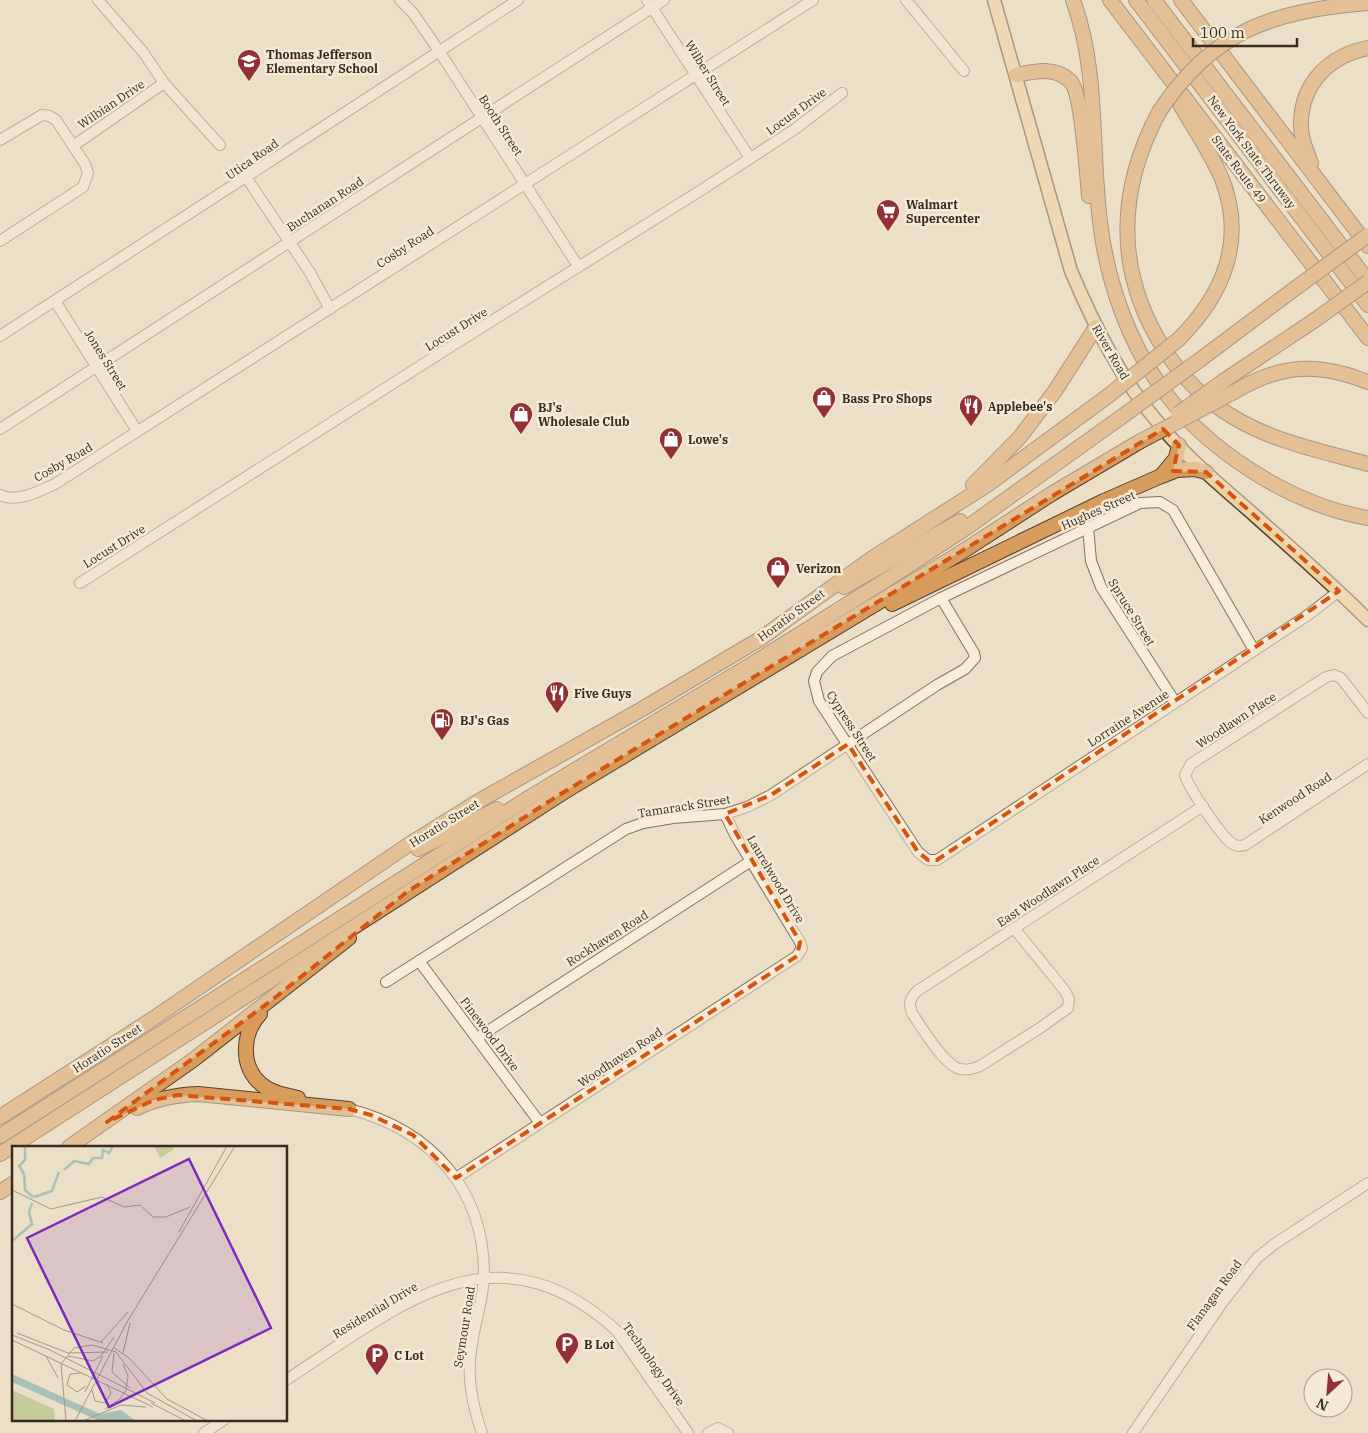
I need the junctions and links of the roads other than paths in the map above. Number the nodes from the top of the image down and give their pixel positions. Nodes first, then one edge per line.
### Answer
1 (98, 0) edge
2 (400, 0) edge
3 (518, 0) edge
4 (664, 0) edge
5 (813, 0) edge
6 (906, 0) edge
7 (994, 0) edge
8 (1073, 0) edge
9 (1110, 0) edge
10 (1136, 0) edge
11 (1154, 0) edge
12 (1181, 0) edge
13 (1368, 3) edge
14 (650, 4) edge
15 (1368, 48) edge
16 (439, 51) junction
17 (1160, 65) junction
18 (964, 71) dead end
19 (695, 75) junction
20 (1016, 76) junction
21 (164, 83) junction
22 (842, 92) dead end
23 (482, 118) junction
24 (0, 140) edge
25 (220, 145) dead end
26 (72, 146) junction
27 (750, 158) junction
28 (1315, 176) junction
29 (246, 177) junction
30 (525, 185) junction
31 (1368, 235) edge
32 (0, 241) edge
33 (289, 242) junction
34 (1368, 246) edge
35 (578, 266) junction
36 (1368, 281) edge
37 (55, 301) junction
38 (1368, 305) edge
39 (330, 309) junction
40 (1096, 326) junction
41 (0, 336) edge
42 (1368, 338) edge
43 (1142, 357) junction
44 (96, 366) junction
45 (1368, 382) edge
46 (0, 429) edge
47 (137, 431) junction
48 (1139, 442) junction
49 (1179, 445) junction
50 (1368, 464) edge
51 (1206, 472) junction
52 (1159, 477) junction
53 (1014, 493) junction
54 (1, 497) edge
55 (943, 513) junction
56 (1368, 518) edge
57 (1088, 527) junction
58 (80, 583) dead end
59 (1339, 591) junction
60 (941, 598) junction
61 (788, 618) junction
62 (1368, 620) edge
63 (812, 642) junction
64 (1254, 650) junction
65 (1175, 702) junction
66 (1368, 713) edge
67 (848, 744) junction
68 (1368, 764) edge
69 (530, 797) junction
70 (1203, 806) junction
71 (725, 814) junction
72 (1233, 844) joint
73 (928, 860) joint
74 (751, 861) junction
75 (340, 890) junction
76 (407, 892) junction
77 (1014, 928) junction
78 (797, 956) joint
79 (418, 961) junction
80 (386, 982) dead end
81 (272, 1000) junction
82 (477, 1038) junction
83 (349, 1109) junction
84 (60, 1116) junction
85 (0, 1117) edge
86 (107, 1122) junction
87 (540, 1123) junction
88 (0, 1136) edge
89 (12, 1146) edge
90 (13, 1146) edge
91 (26, 1146) edge
92 (71, 1146) edge
93 (0, 1154) edge
94 (12, 1157) edge
95 (0, 1166) edge
96 (456, 1178) junction
97 (1368, 1183) edge
98 (12, 1184) edge
99 (0, 1192) edge
100 (484, 1278) junction
101 (288, 1379) edge
102 (224, 1420) edge
103 (204, 1433) edge
104 (482, 1433) edge
105 (688, 1433) edge
106 (708, 1433) edge
107 (728, 1433) edge
108 (1133, 1433) edge

1 - 21 street
2 - 16 street, Booth Street
3 - 16 street, Utica Road
4 - 14 street, Buchanan Road
5 - 19 street, Cosby Road
6 - 18 street
7 - 20 main road, River Road
8 - 43 highway
9 - 17 highway, State Route 49
10 - 38 highway, New York State Thruway
11 - 36 highway, New York State Thruway
12 - 28 highway
13 - 50 highway, bridge
14 - 19 street, Wilber Street
14 - 23 street, Buchanan Road
15 - 28 highway
16 - 23 street, Booth Street
16 - 29 street, Utica Road
17 - 42 highway, State Route 49
17 - 55 highway, bridge
19 - 27 street, Wilber Street
19 - 30 street, Cosby Road
20 - 40 main road, River Road
20 - 43 highway
21 - 25 street
21 - 26 street, Wilbian Drive
22 - 27 street, Locust Drive
23 - 30 street, Booth Street
23 - 33 street, Buchanan Road
24 - 26 street
26 - 32 street
27 - 35 street, Locust Drive
28 - 34 highway
29 - 33 street
29 - 37 street, Utica Road
30 - 35 street, Booth Street
30 - 39 street, Cosby Road
31 - 53 highway, bridge
33 - 39 street
33 - 44 street, Buchanan Road
35 - 58 street, Locust Drive
36 - 48 highway, bridge
37 - 41 street, Utica Road
37 - 44 street, Jones Street
39 - 47 street, Cosby Road
40 - 49 main road, River Road
40 - 55 highway
43 - 56 highway
44 - 46 street, Buchanan Road
44 - 47 street, Jones Street
45 - 48 highway, bridge
47 - 54 street, Cosby Road
48 - 63 highway
49 - 51 main road, River Road
49 - 52 highway
51 - 52 highway
51 - 59 main road, River Road
52 - 63 highway
53 - 61 highway
53 - 69 highway
55 - 61 highway, Horatio Street
57 - 60 street, Hughes Street
57 - 64 street, Hughes Street
57 - 65 street, Spruce Street
59 - 62 main road, River Road
59 - 64 street, Lorraine Avenue
60 - 67 street, Tamarack Street
60 - 67 street, Cypress Street
61 - 75 highway, Horatio Street
63 - 76 highway
64 - 65 street, Lorraine Avenue
65 - 73 street, Lorraine Avenue
66 - 70 street, Woodlawn Place
67 - 71 street, Tamarack Street
67 - 73 street, Cypress Street
68 - 72 street, Kenwood Road
69 - 75 highway
69 - 88 highway
70 - 72 street, Woodlawn Place
70 - 77 street, East Woodlawn Place
71 - 74 street, Laurelwood Drive
71 - 79 street, Tamarack Street
74 - 78 street, Laurelwood Drive
74 - 82 street, Rockhaven Road
75 - 85 highway, Horatio Street
76 - 81 highway
76 - 84 highway
77 - 77 street, East Woodlawn Place
78 - 87 street, Woodhaven Road
79 - 80 street, Tamarack Street
79 - 82 street, Pinewood Drive
81 - 83 highway
81 - 86 highway
82 - 87 street, Pinewood Drive
83 - 86 highway
83 - 96 street, Seymour Road
84 - 90 highway
84 - 91 highway
86 - 92 highway
87 - 96 street, Woodhaven Road
89 - 93 highway
94 - 95 highway
96 - 100 street, Seymour Road
97 - 108 street, Flanagan Road
98 - 99 highway
100 - 101 street, Residential Drive
100 - 104 street, Seymour Road
100 - 105 street, Technology Drive
102 - 103 street
106 - 107 street

